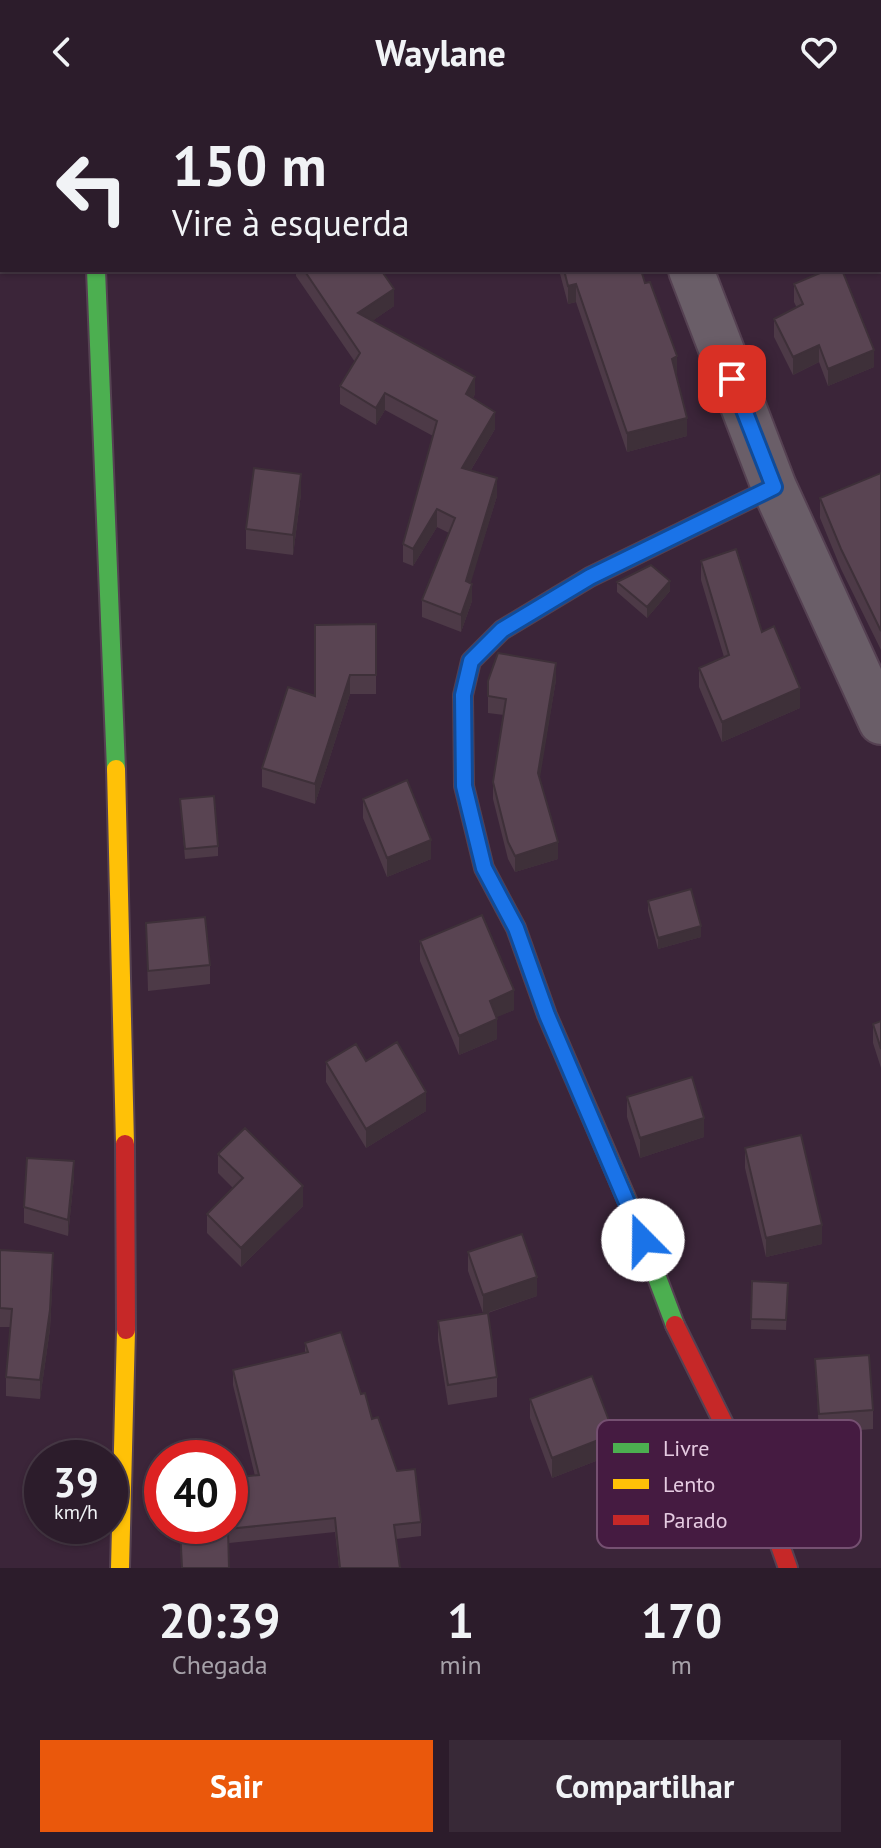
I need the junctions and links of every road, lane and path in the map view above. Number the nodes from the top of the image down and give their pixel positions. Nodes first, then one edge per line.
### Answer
1 (96, 272) edge
2 (692, 272) edge
3 (774, 487) junction
4 (881, 722) edge
5 (722, 1420) edge
6 (781, 1548) edge
7 (120, 1568) edge
8 (788, 1568) edge

1 - 7 street
2 - 3 street
3 - 4 street
3 - 5 street
6 - 8 street

